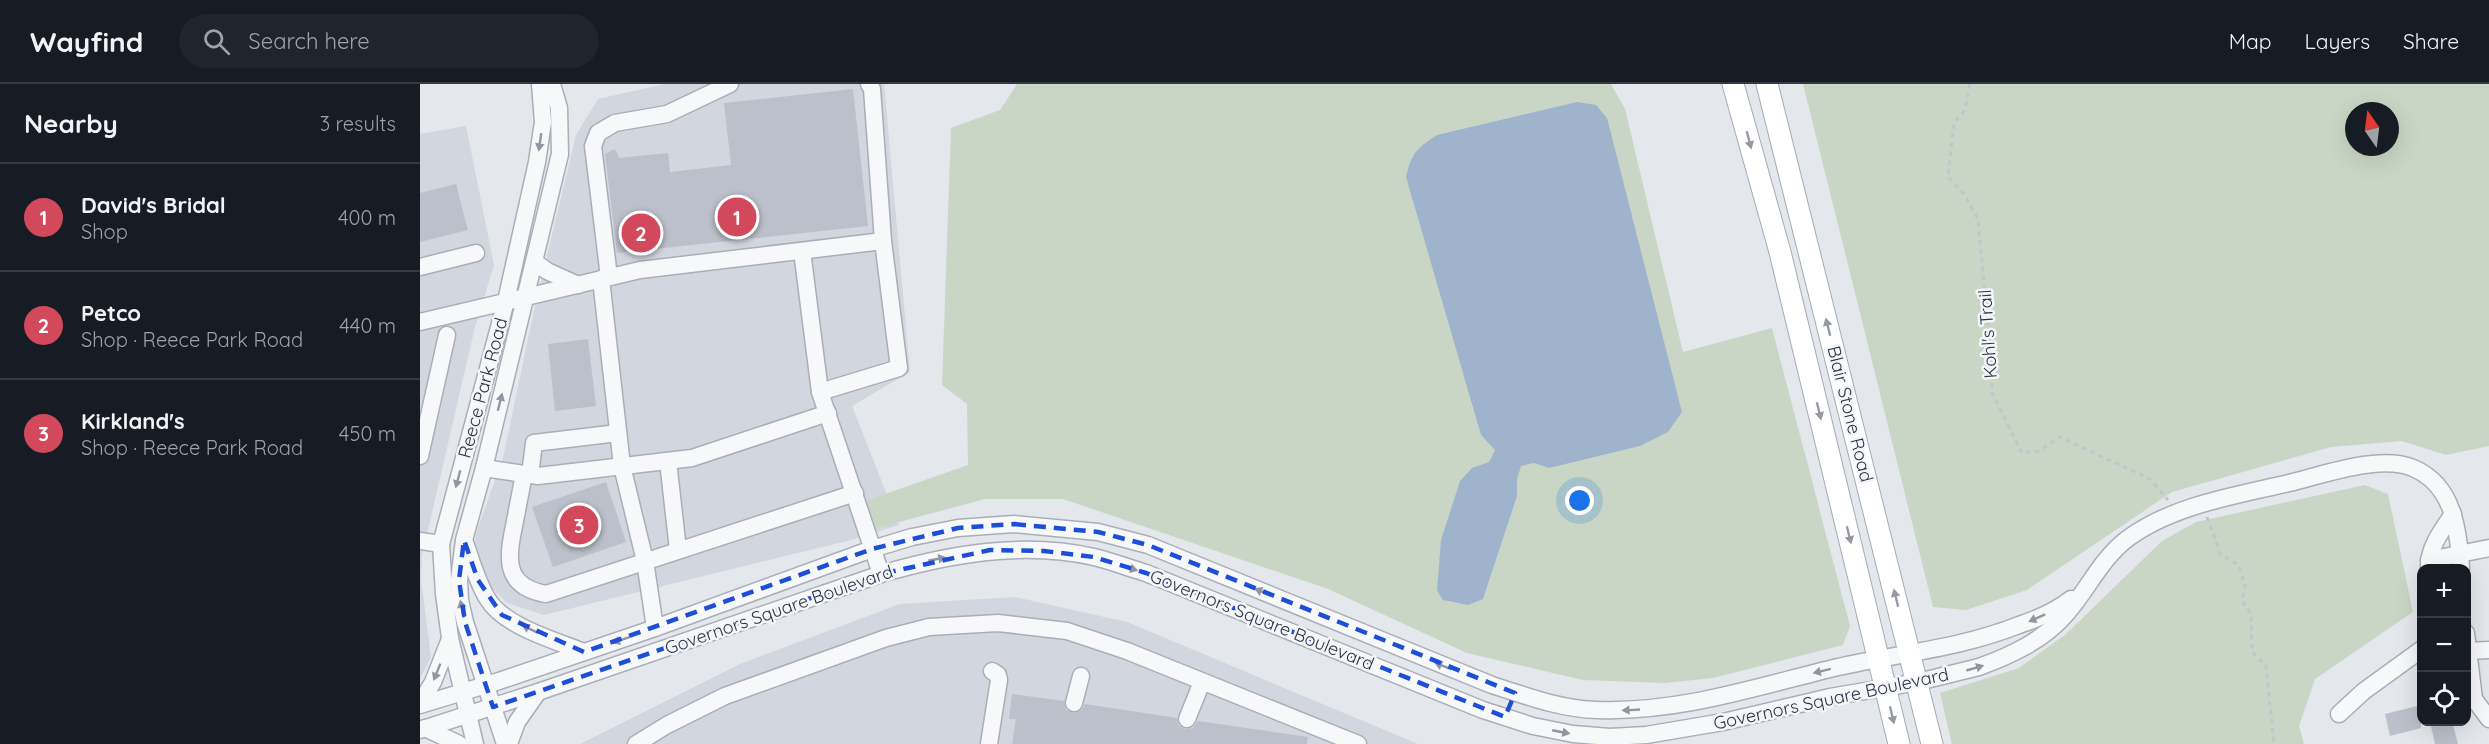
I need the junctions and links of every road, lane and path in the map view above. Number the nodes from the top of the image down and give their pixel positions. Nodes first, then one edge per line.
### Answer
1 (540, 84) edge
2 (552, 84) edge
3 (730, 84) edge
4 (869, 84) edge
5 (1733, 84) edge
6 (1767, 84) edge
7 (1970, 84) edge
8 (883, 241) junction
9 (802, 251) junction
10 (476, 253) dead end
11 (535, 262) junction
12 (420, 267) edge
13 (605, 278) junction
14 (578, 285) junction
15 (526, 296) junction
16 (506, 301) junction
17 (420, 322) edge
18 (447, 335) dead end
19 (820, 392) junction
20 (828, 413) junction
21 (618, 433) junction
22 (420, 456) edge
23 (668, 461) junction
24 (622, 466) junction
25 (484, 468) junction
26 (527, 474) junction
27 (855, 493) junction
28 (2450, 506) junction
29 (2196, 507) junction
30 (420, 540) edge
31 (464, 540) junction
32 (441, 544) junction
33 (2489, 548) edge
34 (872, 549) junction
35 (678, 550) junction
36 (645, 561) junction
37 (2460, 562) edge
38 (2429, 564) edge
39 (880, 574) junction
40 (2086, 587) junction
41 (655, 628) junction
42 (450, 638) junction
43 (2489, 650) edge
44 (2471, 651) edge
45 (584, 652) junction
46 (2417, 652) edge
47 (1911, 654) junction
48 (1879, 659) junction
49 (992, 671) dead end
50 (2470, 672) edge
51 (1081, 676) dead end
52 (1202, 681) junction
53 (1918, 682) junction
54 (486, 685) junction
55 (1885, 687) junction
56 (461, 692) junction
57 (538, 692) junction
58 (1515, 693) junction
59 (1074, 703) dead end
60 (420, 704) edge
61 (493, 707) junction
62 (2339, 714) dead end
63 (467, 715) junction
64 (1504, 717) junction
65 (1187, 719) dead end
66 (2489, 719) edge
67 (422, 729) edge
68 (459, 744) edge
69 (476, 744) edge
70 (507, 744) edge
71 (636, 744) edge
72 (990, 744) edge
73 (1358, 744) edge
74 (1899, 744) edge
75 (1932, 744) edge
76 (2274, 744) edge

1 -> 16 street, Reece Park Road
2 - 11 street, Reece Park Road
3 - 13 street
4 - 8 street
5 -> 48 main road, Blair Stone Road
47 -> 6 main road, Blair Stone Road
7 - 29 path, Kohl's Trail
8 - 9 street
8 - 19 street
9 - 13 street
9 - 19 street
10 - 12 street
11 - 14 street
11 - 15 street, Reece Park Road
13 - 14 street
13 - 21 street
14 - 15 street
15 - 16 street
25 -> 15 street, Reece Park Road
16 - 17 street
16 -> 32 street, Reece Park Road
18 - 22 street
19 - 20 street
20 - 23 street
20 - 27 street
21 - 24 street
21 - 26 street
23 - 24 street
23 - 35 street
24 - 26 street
24 - 36 street
25 - 26 street
25 - 31 street, Reece Park Road
26 - 36 street
27 - 34 street
27 - 35 street
28 - 29 street, Governors Square Boulevard
28 - 37 street
28 - 38 street
29 - 40 street, Governors Square Boulevard
29 - 76 path
30 - 32 street
45 -> 31 street
54 -> 31 street, Reece Park Road
32 - 42 street, Reece Park Road
33 - 37 street
34 - 39 street
34 - 41 street, Governors Square Boulevard
58 -> 34 street, Governors Square Boulevard
35 - 36 street
36 - 41 street
37 - 38 street
39 - 57 street, Governors Square Boulevard
39 -> 64 street, Governors Square Boulevard
40 -> 47 street, Governors Square Boulevard
53 -> 40 street, Governors Square Boulevard
41 -> 45 street, Governors Square Boulevard
42 - 56 street, Reece Park Road
42 -> 60 street
43 - 44 street
45 - 54 street, Governors Square Boulevard
46 - 62 street
47 - 48 street, Governors Square Boulevard
47 - 53 main road, Blair Stone Road
48 - 55 main road, Blair Stone Road
48 -> 58 street, Governors Square Boulevard
49 - 72 street
50 - 66 street
51 - 59 street
52 - 65 street
52 - 71 street
52 - 73 street
53 - 55 street, Governors Square Boulevard
53 - 75 main road, Blair Stone Road
54 - 56 street, Governors Square Boulevard
54 - 61 street, Reece Park Road
64 -> 55 street, Governors Square Boulevard
55 -> 74 main road, Blair Stone Road
56 - 60 street, Governors Square Boulevard
56 - 63 street, Reece Park Road
57 - 61 street, Governors Square Boulevard
57 - 70 street
58 - 64 street
61 - 63 street, Governors Square Boulevard
61 - 70 street, Reece Park Road
63 - 67 street, Governors Square Boulevard
63 - 69 street, Reece Park Road
67 - 68 street

